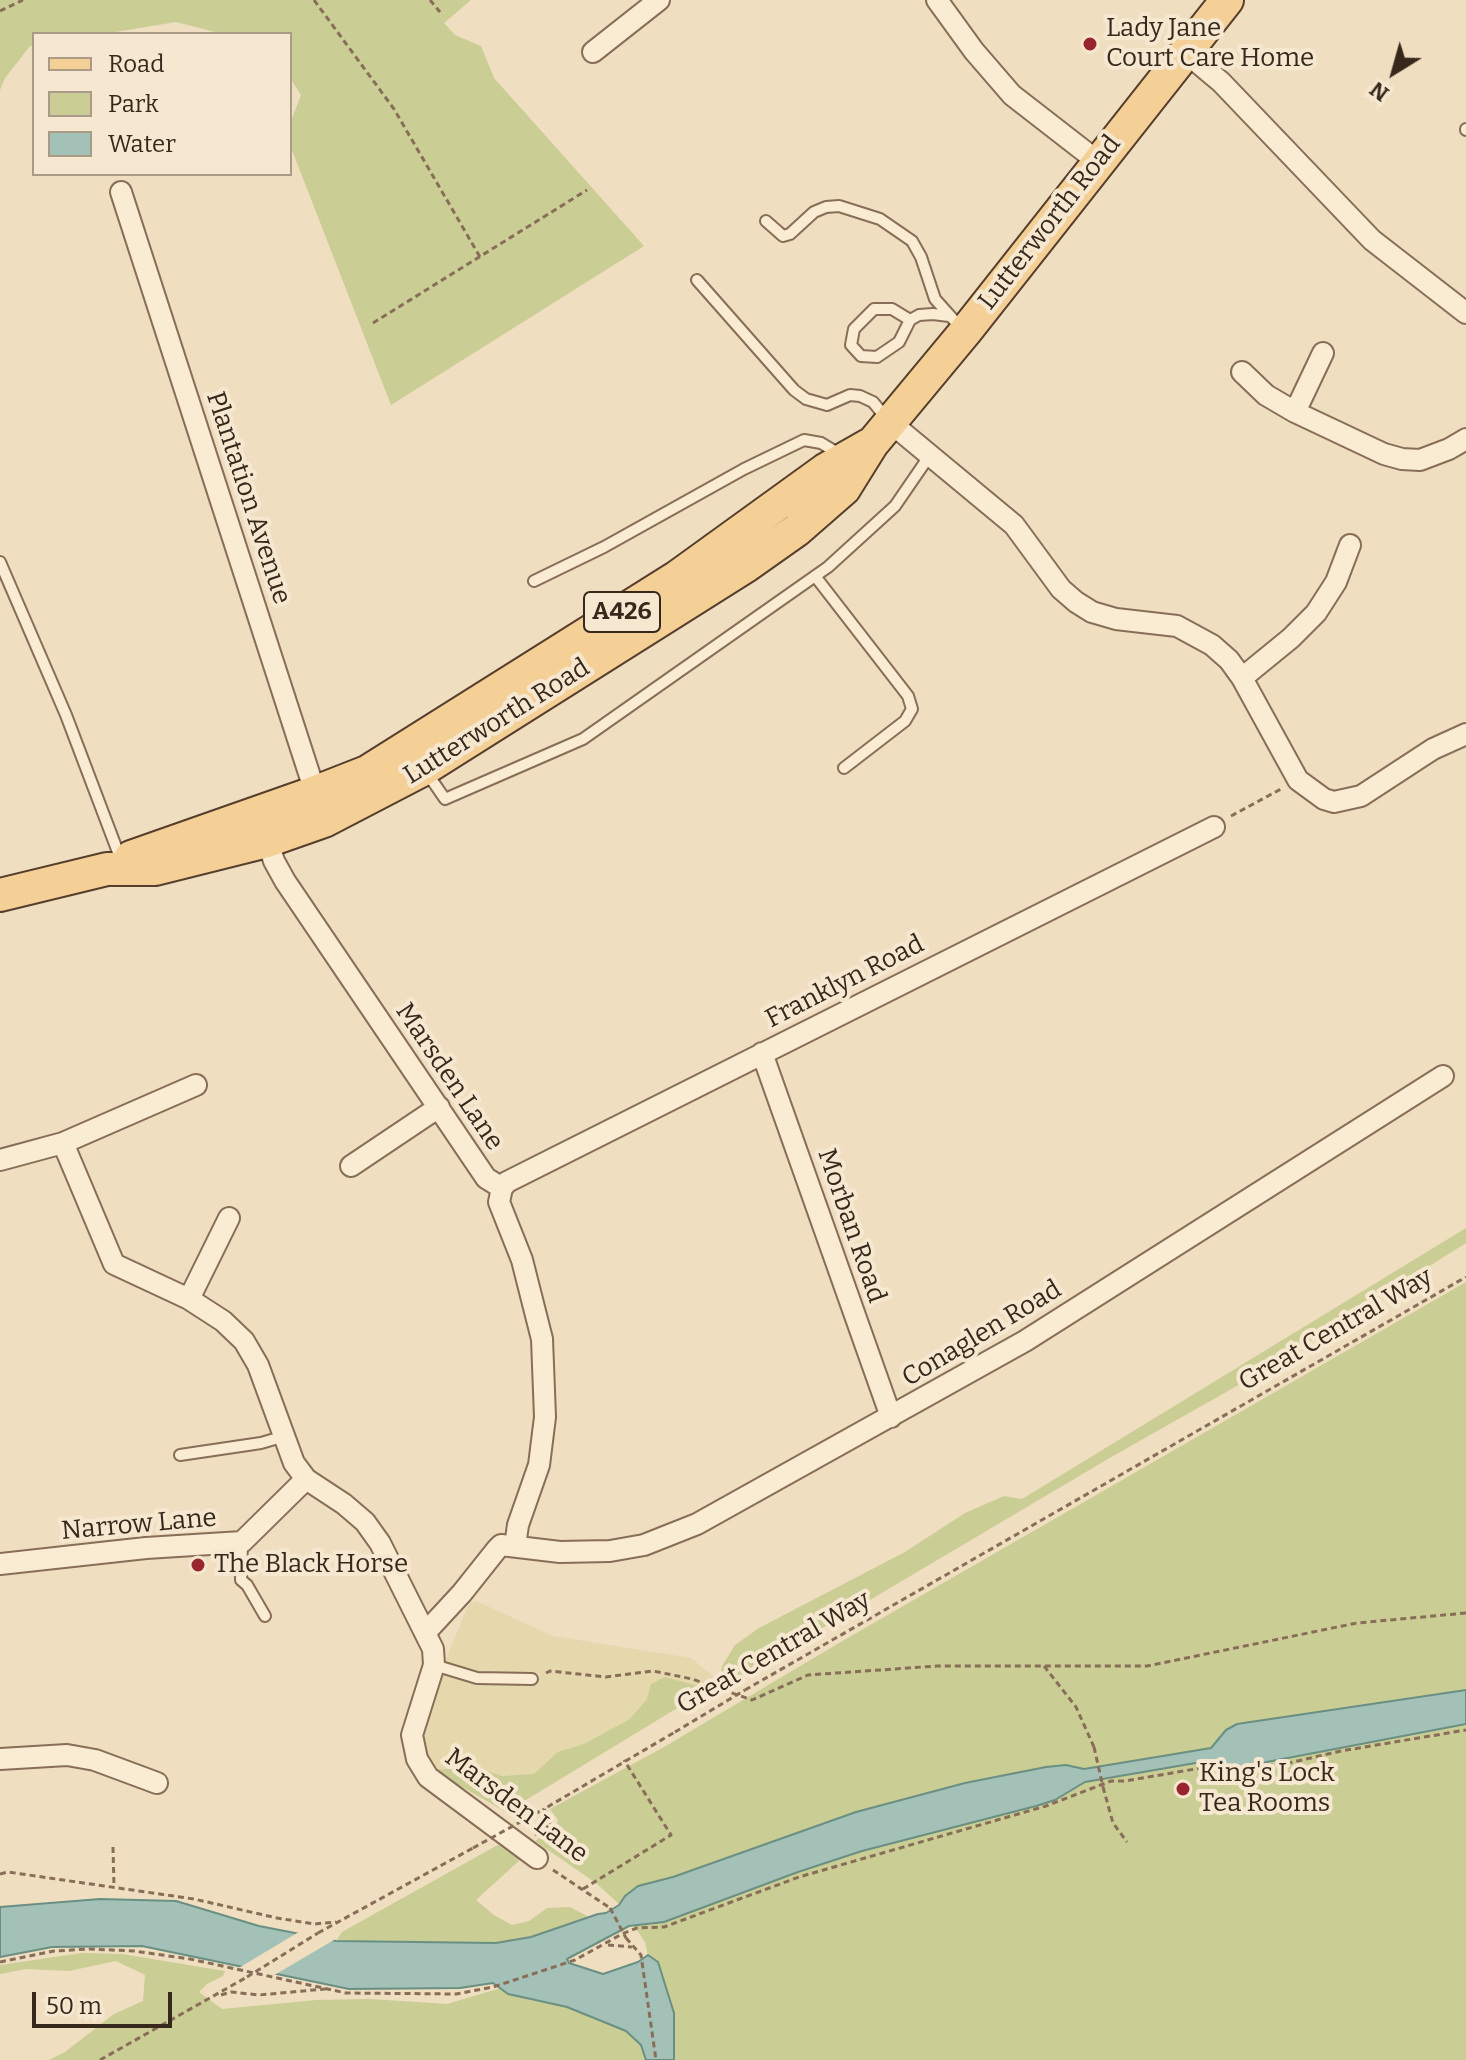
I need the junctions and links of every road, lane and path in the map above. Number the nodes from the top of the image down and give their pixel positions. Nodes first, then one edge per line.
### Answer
1 (23, 0) edge
2 (314, 0) edge
3 (430, 0) edge
4 (659, 0) edge
5 (937, 0) edge
6 (1227, 0) edge
7 (0, 11) edge
8 (440, 12) dead end
9 (593, 52) dead end
10 (1185, 52) junction
11 (1097, 161) junction
12 (587, 190) dead end
13 (121, 192) dead end
14 (766, 221) dead end
15 (480, 257) junction
16 (697, 280) dead end
17 (1466, 313) edge
18 (910, 320) junction
19 (373, 323) dead end
20 (957, 324) junction
21 (1323, 353) dead end
22 (1242, 372) dead end
23 (1295, 412) junction
24 (1466, 439) edge
25 (930, 455) junction
26 (856, 457) junction
27 (1350, 545) dead end
28 (0, 562) edge
29 (815, 576) junction
30 (534, 581) dead end
31 (1242, 678) junction
32 (1466, 734) edge
33 (417, 757) junction
34 (844, 768) dead end
35 (1298, 780) junction
36 (320, 807) junction
37 (263, 826) junction
38 (1214, 827) joint
39 (114, 865) junction
40 (0, 895) edge
41 (762, 1053) junction
42 (1443, 1076) dead end
43 (196, 1085) dead end
44 (439, 1107) junction
45 (63, 1143) junction
46 (0, 1160) edge
47 (351, 1166) dead end
48 (502, 1188) junction
49 (229, 1218) dead end
50 (1466, 1277) edge
51 (189, 1299) junction
52 (891, 1417) junction
53 (285, 1436) junction
54 (180, 1455) dead end
55 (306, 1479) junction
56 (242, 1542) junction
57 (515, 1546) junction
58 (0, 1564) edge
59 (1466, 1613) edge
60 (265, 1616) dead end
61 (425, 1633) junction
62 (434, 1665) junction
63 (1044, 1666) junction
64 (532, 1679) joint
65 (1466, 1730) edge
66 (0, 1759) edge
67 (624, 1760) junction
68 (157, 1783) dead end
69 (544, 1809) junction
70 (1127, 1842) dead end
71 (519, 1844) junction
72 (113, 1847) dead end
73 (537, 1858) joint
74 (0, 1874) edge
75 (114, 1887) junction
76 (583, 1889) junction
77 (336, 1922) junction
78 (604, 1945) junction
79 (636, 1948) junction
80 (0, 1962) edge
81 (328, 1989) junction
82 (213, 1997) junction
83 (100, 2060) edge
84 (656, 2060) edge

1 - 7 path
2 - 15 path
3 - 8 path
4 - 9 street
5 - 11 street
6 - 10 main road, Lutterworth Road / A426
10 - 11 main road, Lutterworth Road / A426
10 - 17 street
11 - 20 main road, Lutterworth Road / A426
12 - 15 path
13 - 36 street, Plantation Avenue
14 - 20 lane
15 - 19 path
16 - 26 lane
18 - 18 lane
18 - 20 lane
20 - 26 main road, Lutterworth Road / A426
21 - 23 street
22 - 23 street
23 - 24 street
25 - 26 street
25 - 29 lane
25 - 31 street
26 - 30 lane
26 - 33 main road, Lutterworth Road / A426
27 - 31 street
28 - 39 lane
29 - 33 lane
29 - 34 lane
31 - 35 street
32 - 35 street
33 - 36 main road, Lutterworth Road / A426
35 - 38 path
36 - 37 main road, Lutterworth Road / A426
37 - 39 main road, Lutterworth Road / A426
37 - 44 street, Marsden Lane
38 - 41 street, Franklyn Road
39 - 40 main road, Lutterworth Road / A426
41 - 48 street, Franklyn Road
41 - 52 street, Morban Road
42 - 52 street, Conaglen Road
43 - 45 street
44 - 47 street
44 - 48 street, Marsden Lane
45 - 46 street
45 - 51 street
48 - 57 street, Marsden Lane
49 - 51 street
50 - 67 path, Great Central Way, bridge
51 - 53 street
52 - 57 street, Conaglen Road
53 - 54 lane
53 - 55 street
55 - 56 street, Narrow Lane
55 - 61 street
56 - 58 street, Narrow Lane
56 - 60 lane
57 - 61 street
59 - 63 path
61 - 62 street
62 - 64 lane
62 - 71 street, Marsden Lane
63 - 64 path
63 - 70 path, bridge
65 - 78 path
66 - 68 street
67 - 69 path, Great Central Way
67 - 76 path
69 - 71 path
69 - 77 path, Great Central Way, bridge
71 - 73 street, Marsden Lane
72 - 75 path
73 - 76 path, Marsden Lane
74 - 75 path
75 - 77 path
76 - 79 path, Marsden Lane, bridge
77 - 82 path, Great Central Way, bridge
78 - 79 path
78 - 81 path
79 - 84 path
80 - 81 path
81 - 82 path
82 - 83 path, Great Central Way

